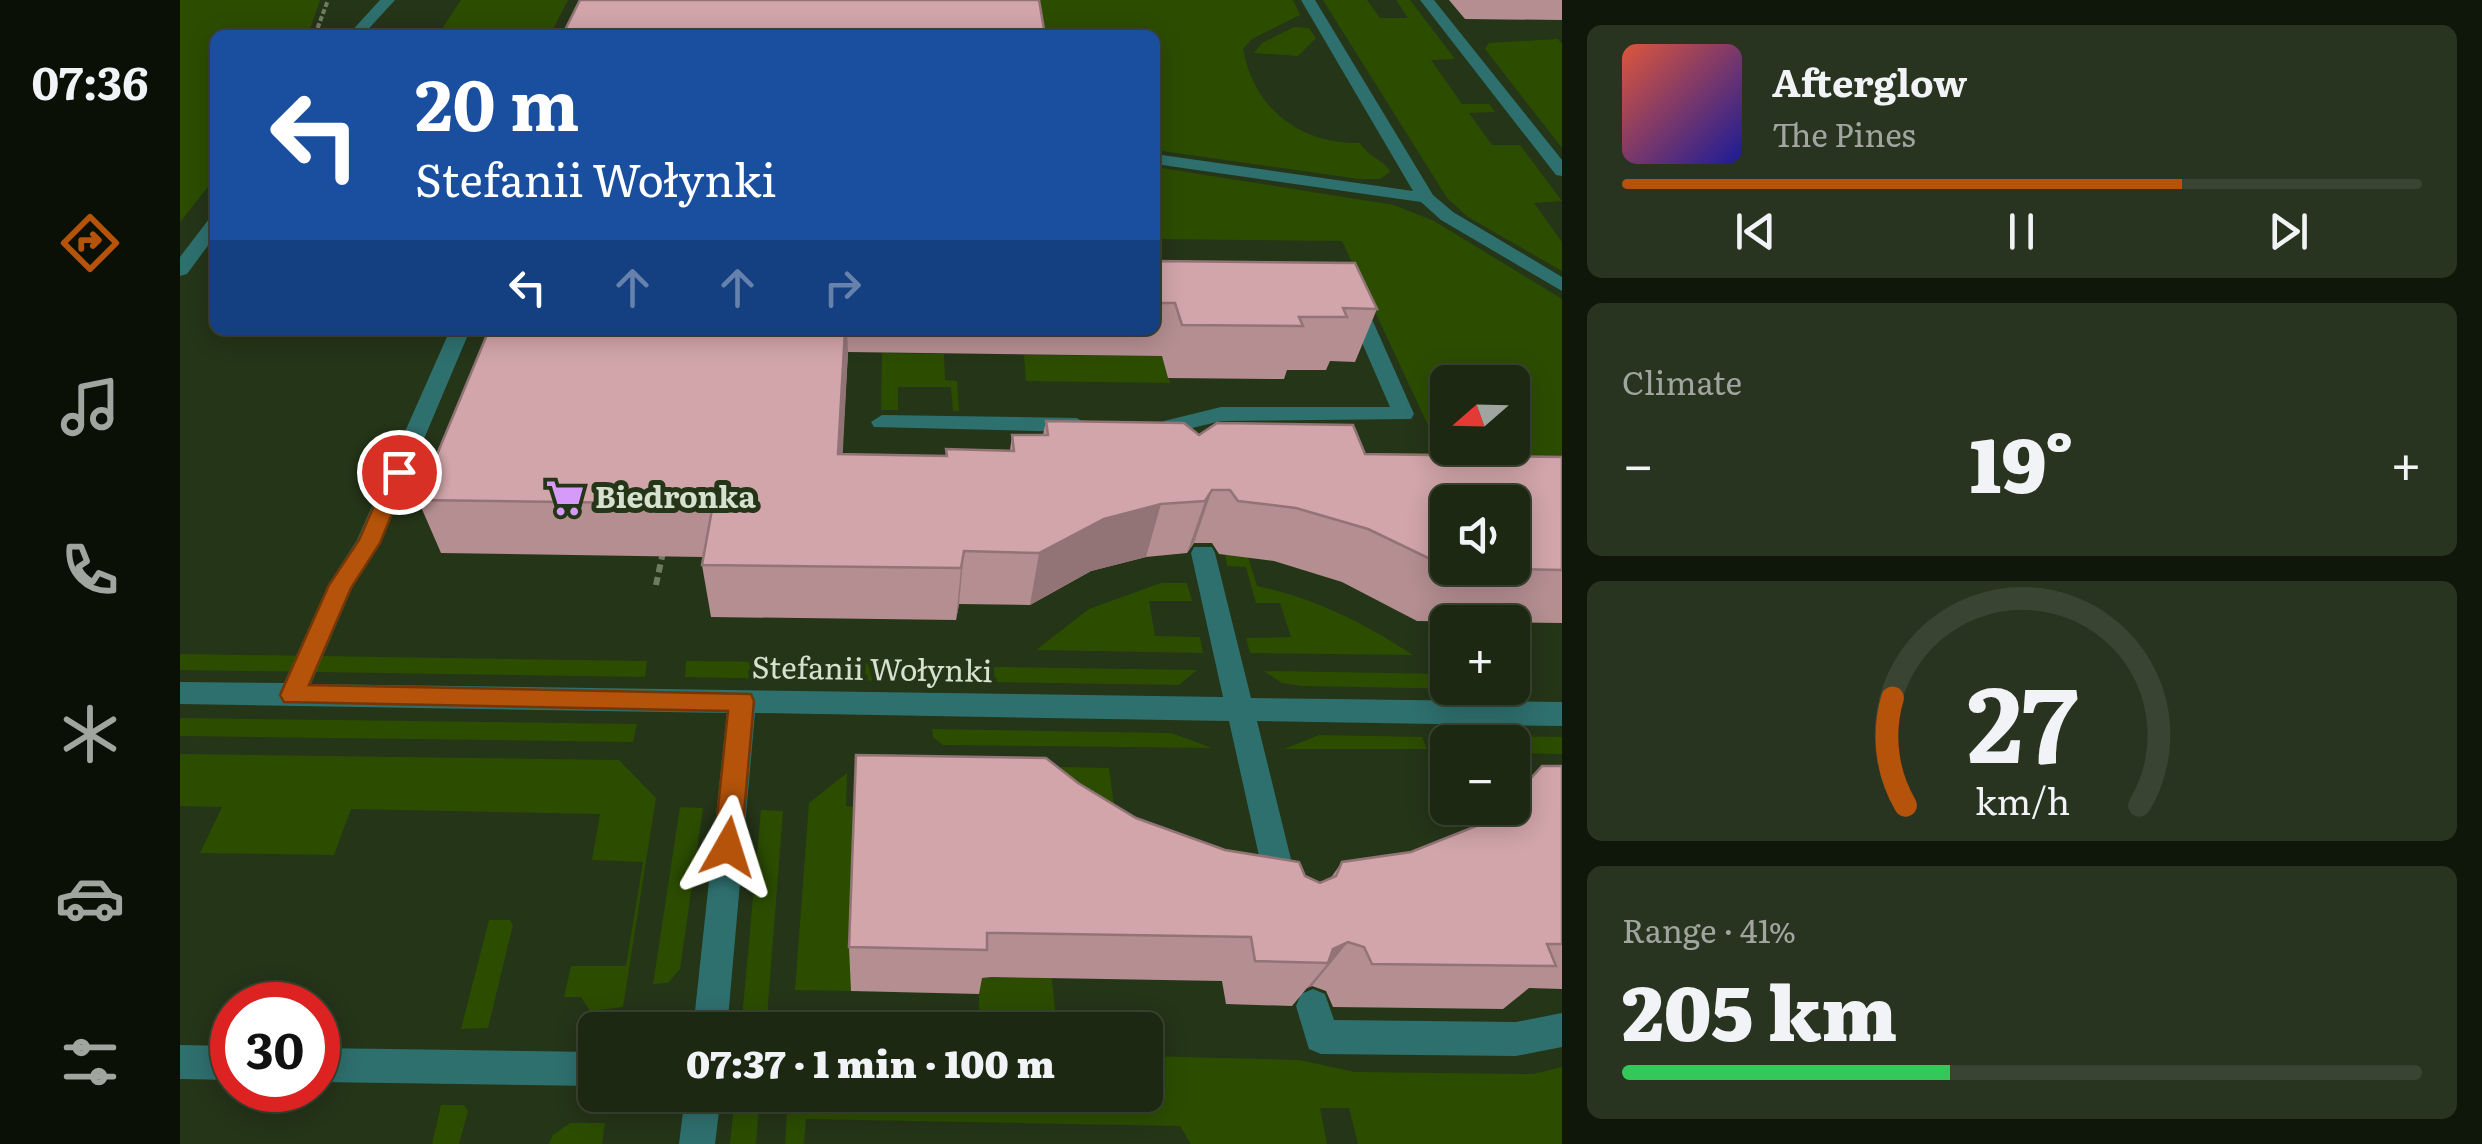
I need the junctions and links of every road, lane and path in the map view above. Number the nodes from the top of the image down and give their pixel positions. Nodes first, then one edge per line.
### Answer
1 (328, 0) edge
2 (370, 0) edge
3 (388, 0) edge
4 (1308, 0) edge
5 (1427, 0) edge
6 (317, 30) edge
7 (357, 30) edge
8 (360, 30) edge
9 (1160, 160) edge
10 (1562, 170) edge
11 (1426, 198) junction
12 (210, 230) edge
13 (180, 270) edge
14 (1343, 276) edge
15 (1562, 285) edge
16 (458, 335) edge
17 (882, 422) dead end
18 (1104, 425) edge
19 (1181, 460) edge
20 (666, 536) edge
21 (1204, 553) dead end
22 (656, 586) dead end
23 (180, 693) edge
24 (292, 695) junction
25 (742, 701) junction
26 (1240, 709) junction
27 (1562, 714) edge
28 (1288, 911) edge
29 (1313, 1006) edge
30 (712, 1012) edge
31 (1562, 1030) edge
32 (180, 1062) edge
33 (210, 1063) edge
34 (340, 1064) edge
35 (578, 1069) edge
36 (701, 1112) edge
37 (697, 1144) edge

1 - 6 path
2 - 7 street
3 - 8 street
4 - 11 street
5 - 10 street
9 - 11 street
11 - 15 street
12 - 13 street
14 - 19 street
16 - 24 street
17 - 18 street
20 - 22 path
21 - 26 street
23 - 24 street, Stefanii Wołynki
24 - 25 street, Stefanii Wołynki
25 - 26 street, Stefanii Wołynki
25 - 30 street
26 - 27 street, Stefanii Wołynki
26 - 28 street
29 - 31 street
32 - 33 street
34 - 35 street
36 - 37 street

